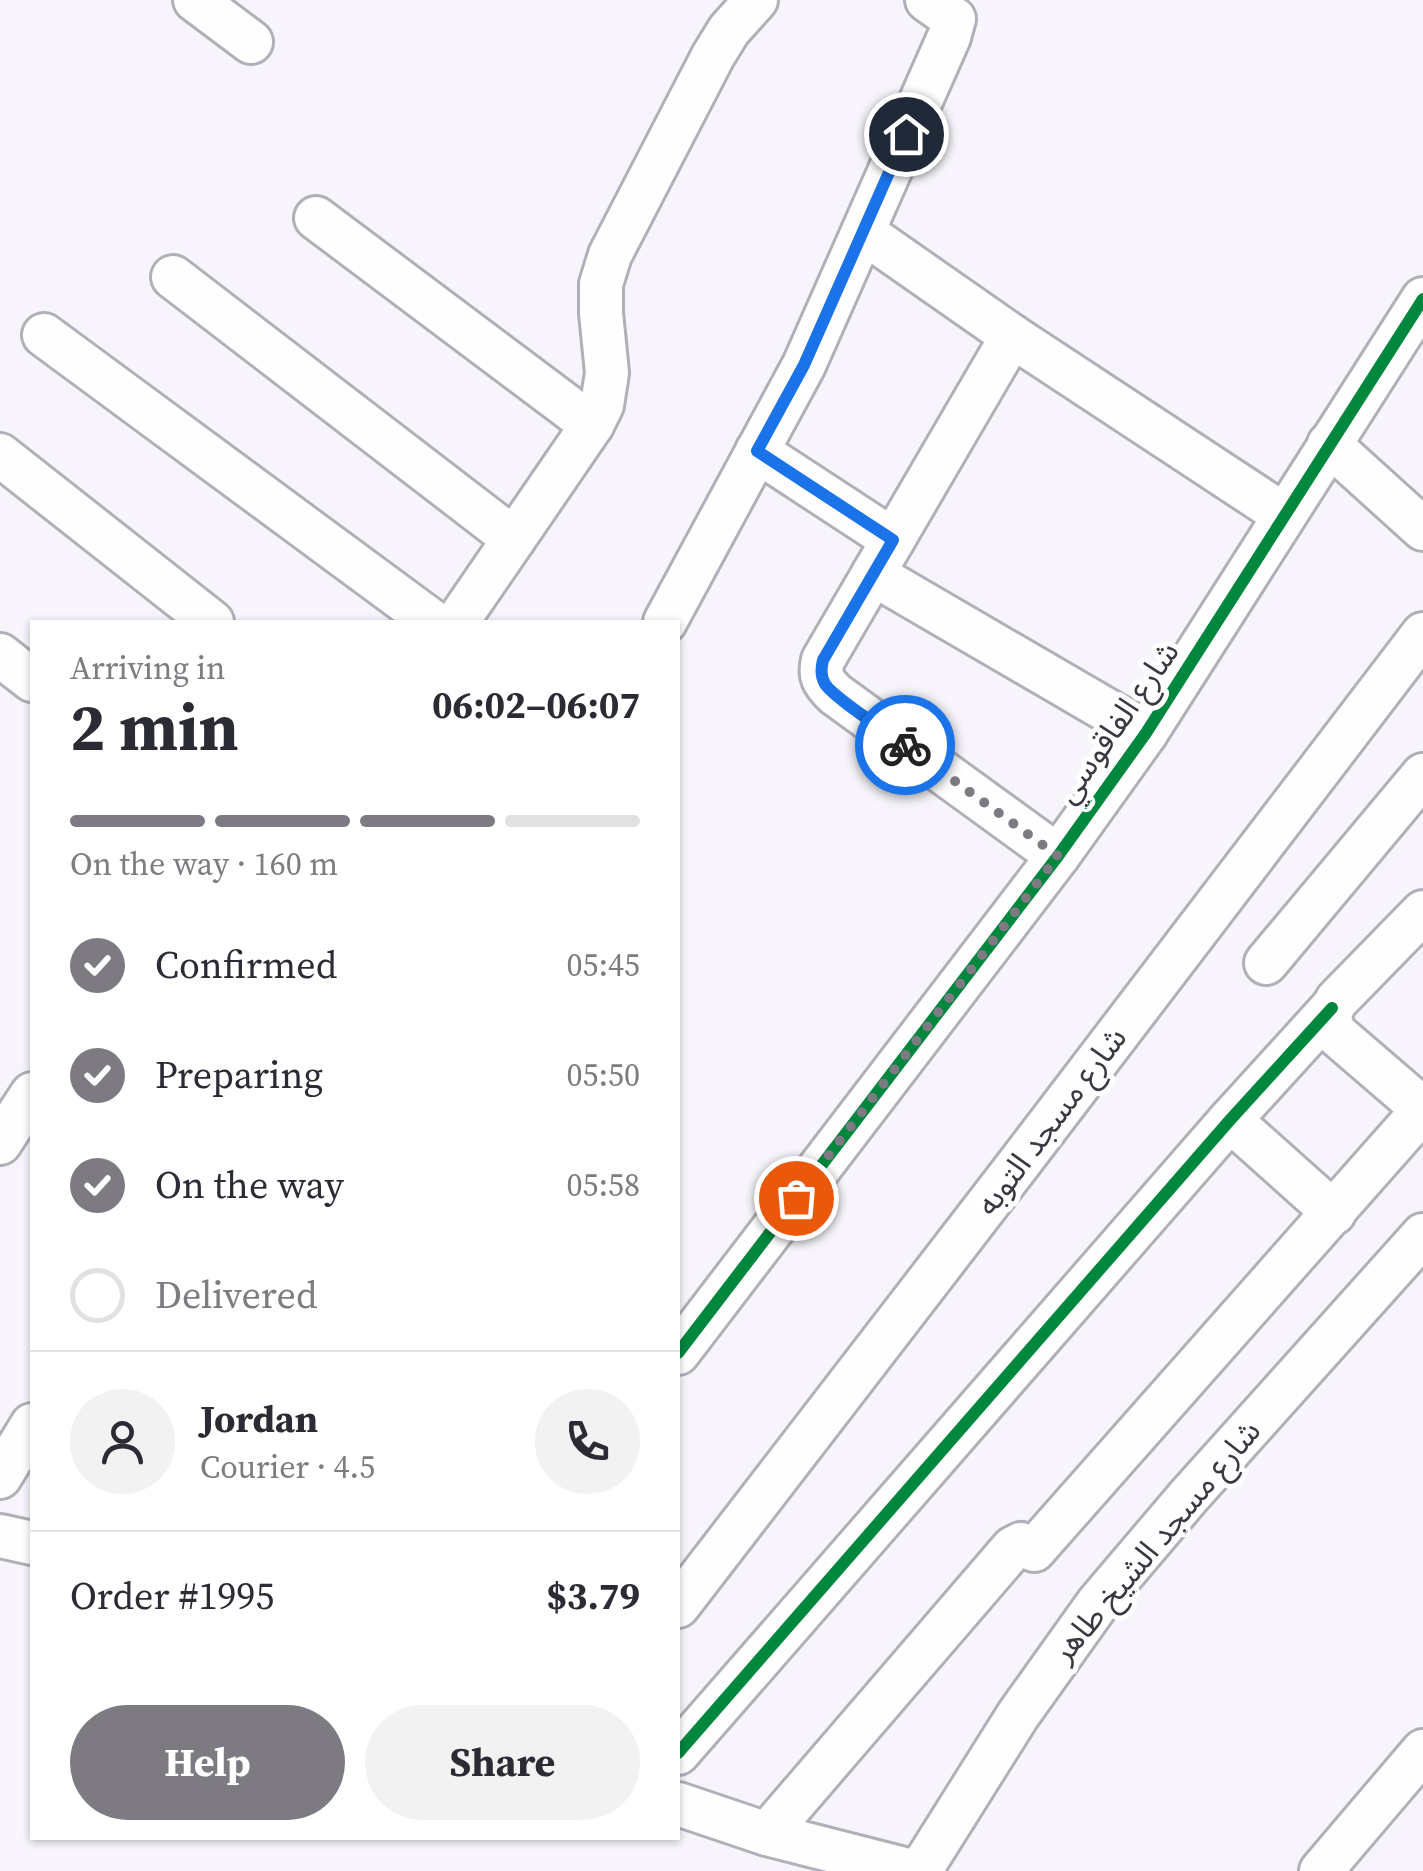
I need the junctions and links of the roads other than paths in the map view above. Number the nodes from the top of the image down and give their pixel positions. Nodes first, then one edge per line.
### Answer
1 (195, 0) edge
2 (751, 1) edge
3 (948, 6) edge
4 (251, 42) dead end
5 (316, 218) dead end
6 (863, 232) junction
7 (172, 277) dead end
8 (1423, 298) edge
9 (44, 335) dead end
10 (1012, 336) junction
11 (592, 426) junction
12 (1330, 444) junction
13 (757, 451) junction
14 (0, 455) edge
15 (1284, 515) junction
16 (1423, 529) edge
17 (514, 539) junction
18 (883, 557) junction
19 (209, 620) edge
20 (430, 620) edge
21 (457, 620) edge
22 (666, 620) edge
23 (1423, 634) edge
24 (0, 655) edge
25 (30, 678) edge
26 (1146, 734) junction
27 (1423, 774) edge
28 (1058, 856) junction
29 (1423, 912) edge
30 (1266, 963) dead end
31 (1332, 1008) junction
32 (30, 1097) edge
33 (1423, 1109) edge
34 (1230, 1120) junction
35 (0, 1143) edge
36 (1334, 1213) junction
37 (1423, 1235) edge
38 (680, 1350) edge
39 (30, 1429) edge
40 (0, 1476) edge
41 (0, 1536) edge
42 (30, 1542) edge
43 (680, 1603) edge
44 (680, 1751) edge
45 (1423, 1751) edge
46 (680, 1805) edge
47 (768, 1834) junction
48 (912, 1871) edge
49 (920, 1871) edge
50 (1322, 1871) edge

1 - 4 street
2 - 11 street
3 - 6 street
5 - 11 street
6 - 10 street
6 - 13 street
7 - 17 street
8 - 12 street, شارع الفاقوسي
9 - 20 street
10 - 15 street
10 - 18 street
11 - 17 street
12 - 15 street, شارع الفاقوسي
12 - 16 street
13 - 18 street
13 - 22 street
14 - 19 street
15 - 26 street, شارع الفاقوسي
17 - 21 street
18 - 26 street
18 - 28 street
23 - 43 street, شارع مسجد التوبه
24 - 25 street
26 - 28 street, شارع الفاقوسي
27 - 30 street
28 - 38 street, شارع الفاقوسي
29 - 31 street
31 - 33 street
31 - 34 street
32 - 35 street
33 - 36 street
34 - 36 street
34 - 44 street
36 - 47 street
37 - 49 street, شارع مسجد الشيخ طاهر
39 - 40 street
41 - 42 street
45 - 50 street
46 - 47 street
47 - 48 street

